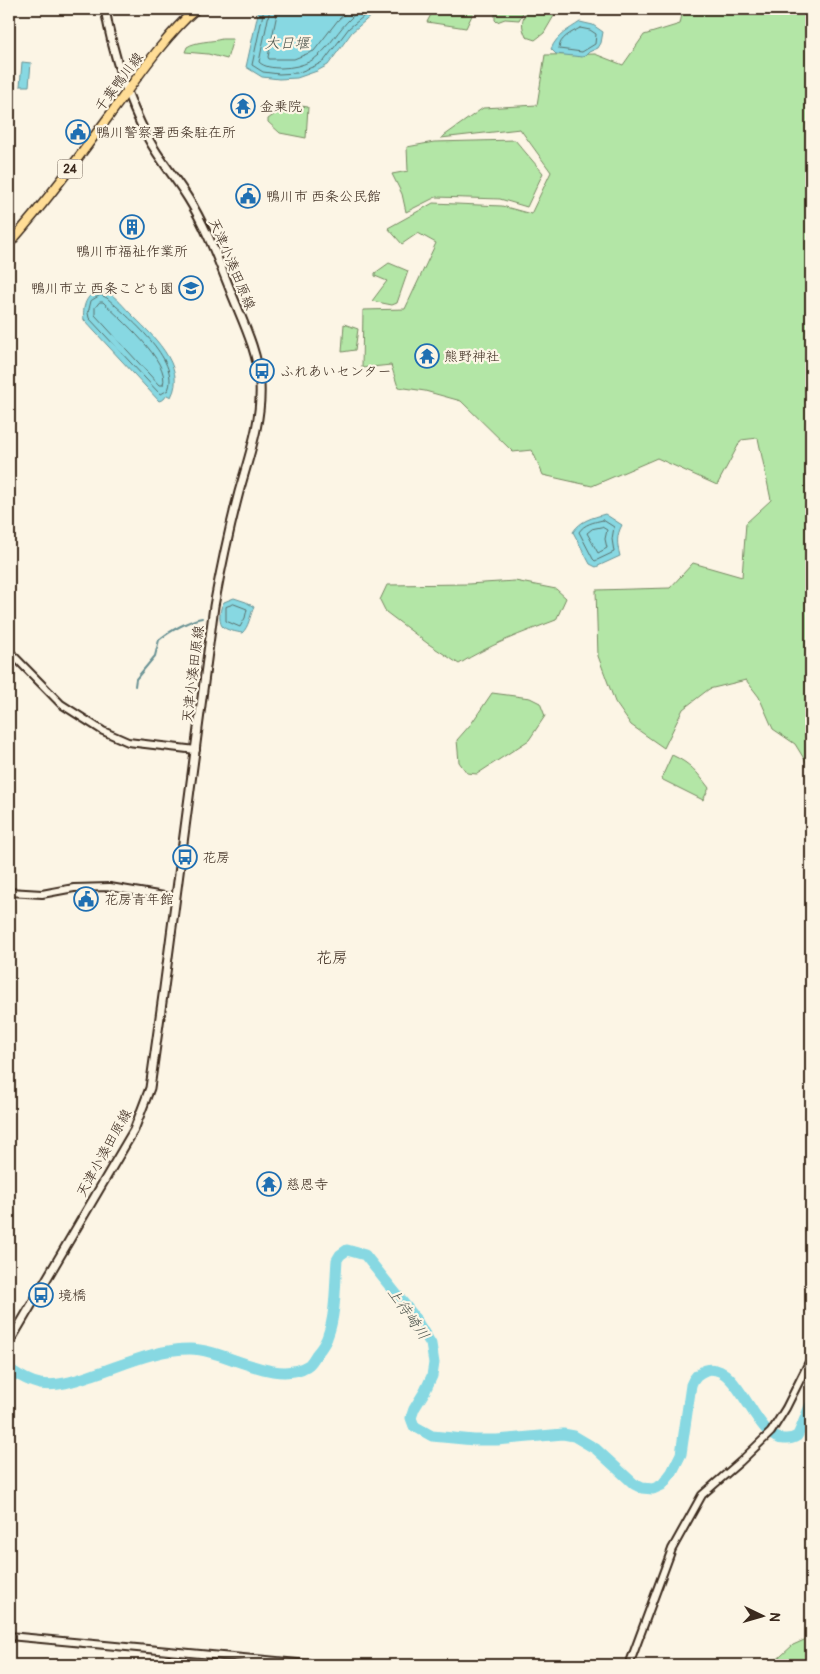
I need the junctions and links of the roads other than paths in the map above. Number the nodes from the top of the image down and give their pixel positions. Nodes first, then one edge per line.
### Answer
1 (105, 9) edge
2 (196, 9) edge
3 (127, 91) junction
4 (9, 244) edge
5 (9, 651) edge
6 (196, 750) junction
7 (9, 892) edge
8 (176, 898) junction
9 (9, 1343) edge
10 (811, 1358) edge
11 (9, 1636) edge
12 (319, 1665) edge
13 (628, 1665) edge

1 - 3 main road, 天津小湊田原線
2 - 3 main road, 千葉鴨川線 / 24
3 - 4 main road, 千葉鴨川線 / 24
3 - 6 main road, 天津小湊田原線
5 - 6 street
6 - 8 main road, 天津小湊田原線
7 - 8 street
8 - 9 main road, 天津小湊田原線
10 - 13 street
11 - 12 street

